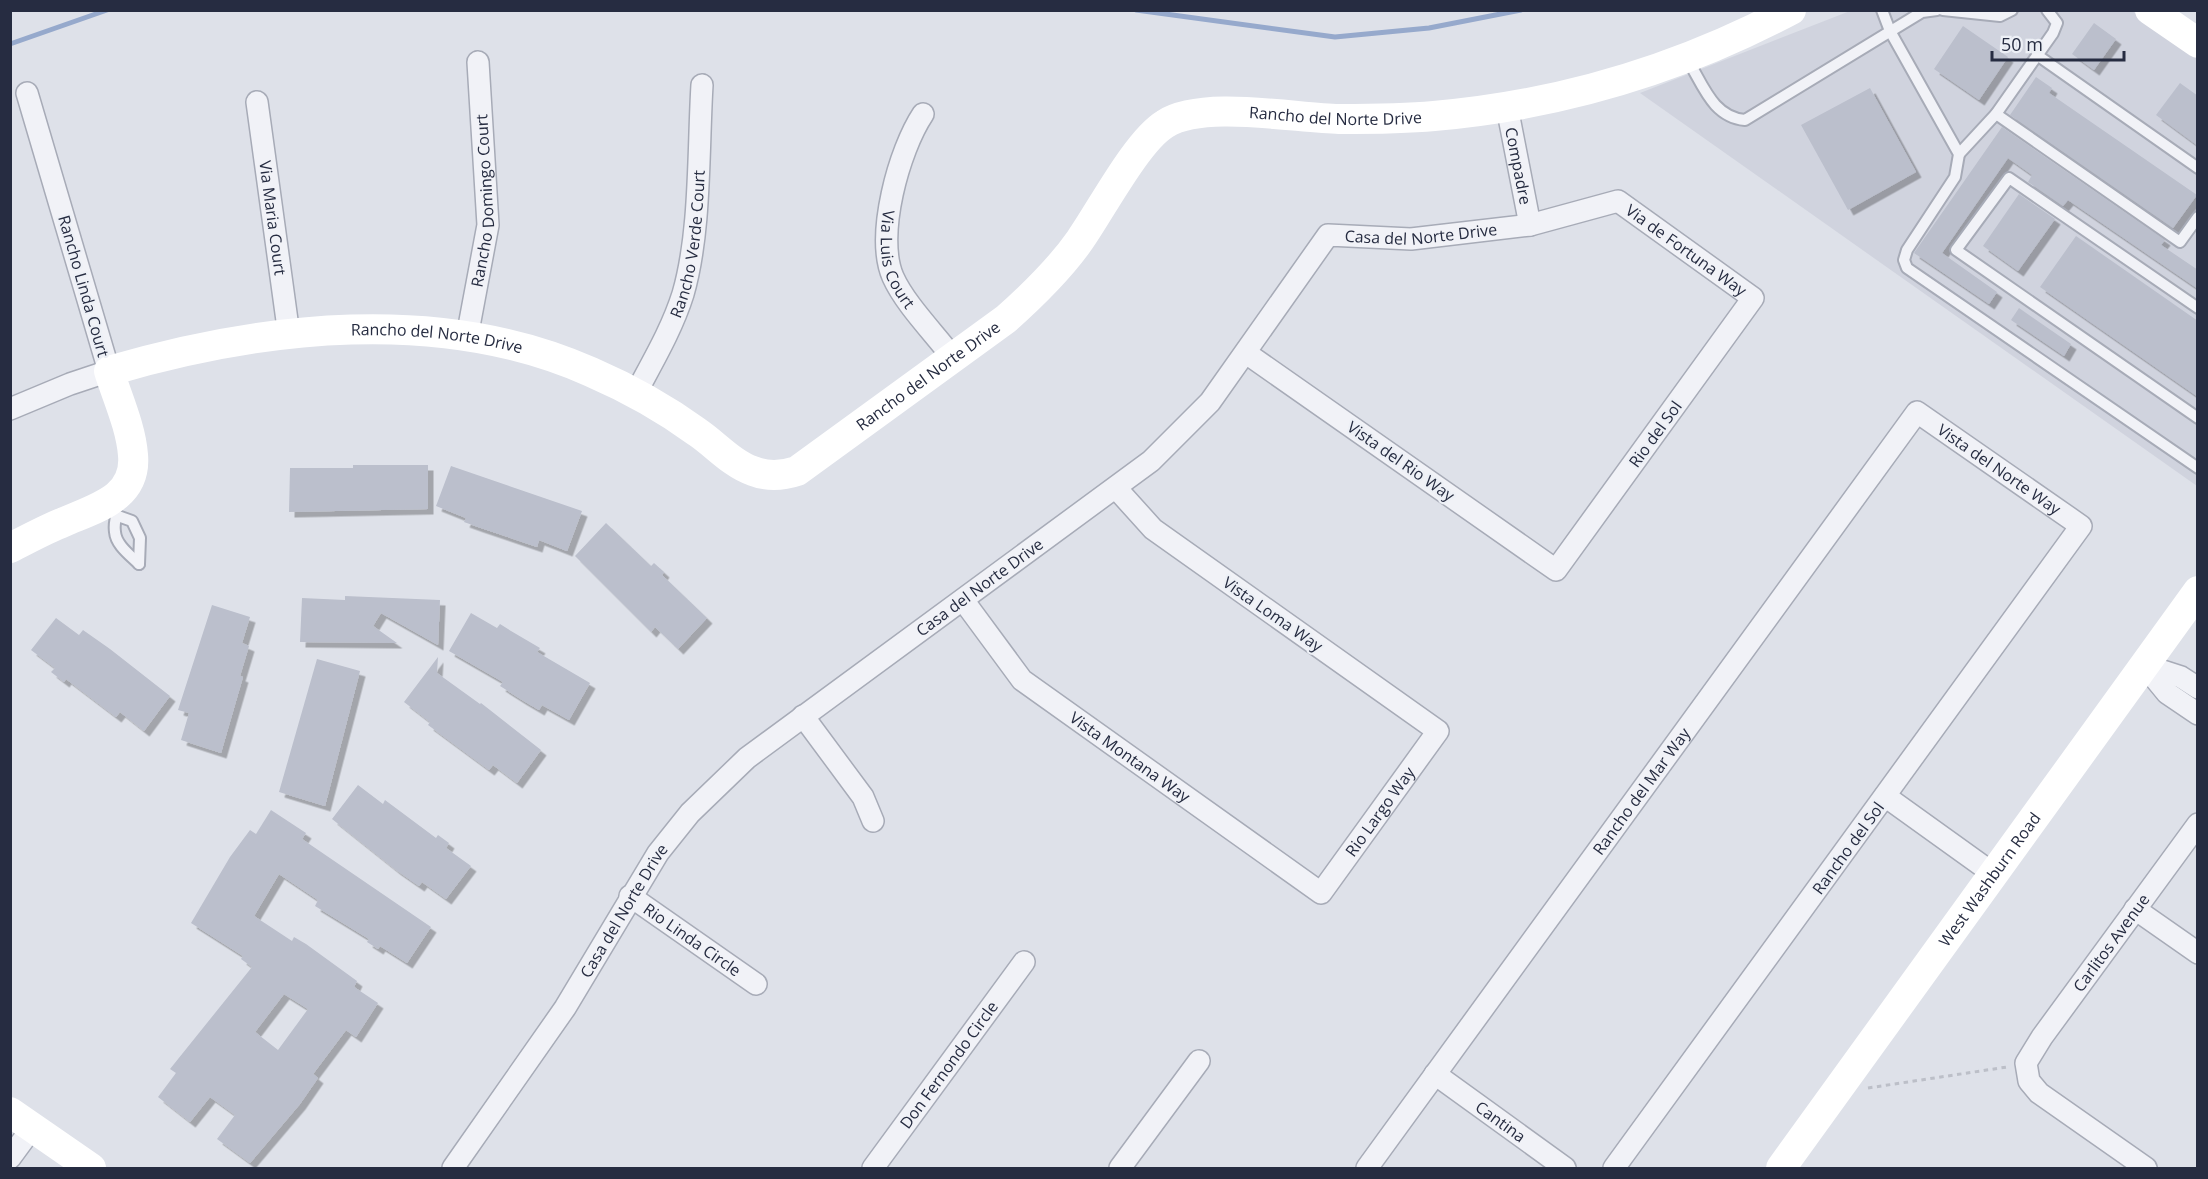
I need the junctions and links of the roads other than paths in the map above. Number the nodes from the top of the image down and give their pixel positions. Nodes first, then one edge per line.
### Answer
1 (1791, 10) edge
2 (1882, 10) edge
3 (1937, 10) edge
4 (1943, 10) edge
5 (2012, 10) edge
6 (2047, 10) edge
7 (2150, 10) edge
8 (1890, 31) junction
9 (2198, 43) edge
10 (2037, 55) junction
11 (1687, 58) junction
12 (478, 62) dead end
13 (702, 85) dead end
14 (27, 93) dead end
15 (257, 102) dead end
16 (1507, 107) junction
17 (923, 114) dead end
18 (1996, 114) junction
19 (1959, 154) junction
20 (2198, 168) edge
21 (1618, 201) joint
22 (2196, 224) edge
23 (1530, 225) junction
24 (1753, 298) joint
25 (2198, 308) edge
26 (289, 335) junction
27 (467, 337) junction
28 (1246, 353) junction
29 (953, 358) junction
30 (109, 371) junction
31 (636, 393) junction
32 (10, 409) edge
33 (1917, 412) joint
34 (2198, 418) edge
35 (2198, 468) edge
36 (1116, 488) junction
37 (2081, 526) joint
38 (10, 548) edge
39 (1556, 570) joint
40 (2198, 591) edge
41 (963, 600) junction
42 (2144, 665) junction
43 (2198, 688) edge
44 (2198, 714) edge
45 (803, 716) junction
46 (1438, 731) joint
47 (1885, 796) junction
48 (873, 821) dead end
49 (2198, 824) edge
50 (1995, 875) junction
51 (1321, 893) joint
52 (630, 896) junction
53 (2135, 909) junction
54 (2198, 953) edge
55 (1024, 962) dead end
56 (756, 984) dead end
57 (1198, 1061) dead end
58 (1436, 1074) junction
59 (21, 1120) edge
60 (10, 1158) edge
61 (91, 1168) edge
62 (453, 1168) edge
63 (873, 1168) edge
64 (1120, 1168) edge
65 (1367, 1168) edge
66 (1565, 1168) edge
67 (1614, 1168) edge
68 (1781, 1168) edge
69 (2146, 1168) edge

1 - 11 street, Rancho del Norte Drive
2 - 8 lane
3 - 8 lane
4 - 5 lane
6 - 10 lane
7 - 9 street
8 - 11 lane
8 - 19 lane
10 - 18 lane
10 - 20 lane
11 - 16 street, Rancho del Norte Drive
12 - 27 street, Rancho Domingo Court
13 - 31 street, Rancho Verde Court
14 - 30 street, Rancho Linda Court
15 - 26 street, Via Maria Court
16 - 23 street, Compadre
16 - 29 street, Rancho del Norte Drive
17 - 29 street, Via Luis Court
18 - 19 lane
18 - 22 lane
19 - 35 lane
21 - 23 street, Casa del Norte Drive
21 - 24 street, Via de Fortuna Way
23 - 28 street, Casa del Norte Drive
24 - 39 street, Rio del Sol
25 - 34 lane
26 - 27 street, Rancho del Norte Drive
26 - 30 street, Rancho del Norte Drive
27 - 31 street, Rancho del Norte Drive
28 - 36 street, Casa del Norte Drive
28 - 39 street, Vista del Rio Way
29 - 31 street, Rancho del Norte Drive
30 - 32 street, Rancho del Norte Drive
30 - 38 street, Rancho Linda Court
33 - 37 street, Vista del Norte Way
33 - 58 street, Rancho del Mar Way
36 - 41 street, Casa del Norte Drive
36 - 46 street, Vista Loma Way
37 - 47 street, Rancho del Sol
40 - 42 street, West Washburn Road
41 - 45 street, Casa del Norte Drive
41 - 51 street, Vista Montana Way
42 - 43 street
42 - 44 street
42 - 50 street, West Washburn Road
45 - 48 street
45 - 52 street, Casa del Norte Drive
46 - 51 street, Rio Largo Way
47 - 50 street
47 - 67 street, Rancho del Sol
49 - 53 street, Carlitos Avenue
50 - 68 street, West Washburn Road
52 - 56 street, Rio Linda Circle
52 - 62 street, Casa del Norte Drive
53 - 54 street
53 - 69 street, Carlitos Avenue
55 - 63 street, Don Fernondo Circle
57 - 64 street
58 - 65 street, Rancho del Mar Way
58 - 66 street, Cantina
59 - 60 street
59 - 61 street

